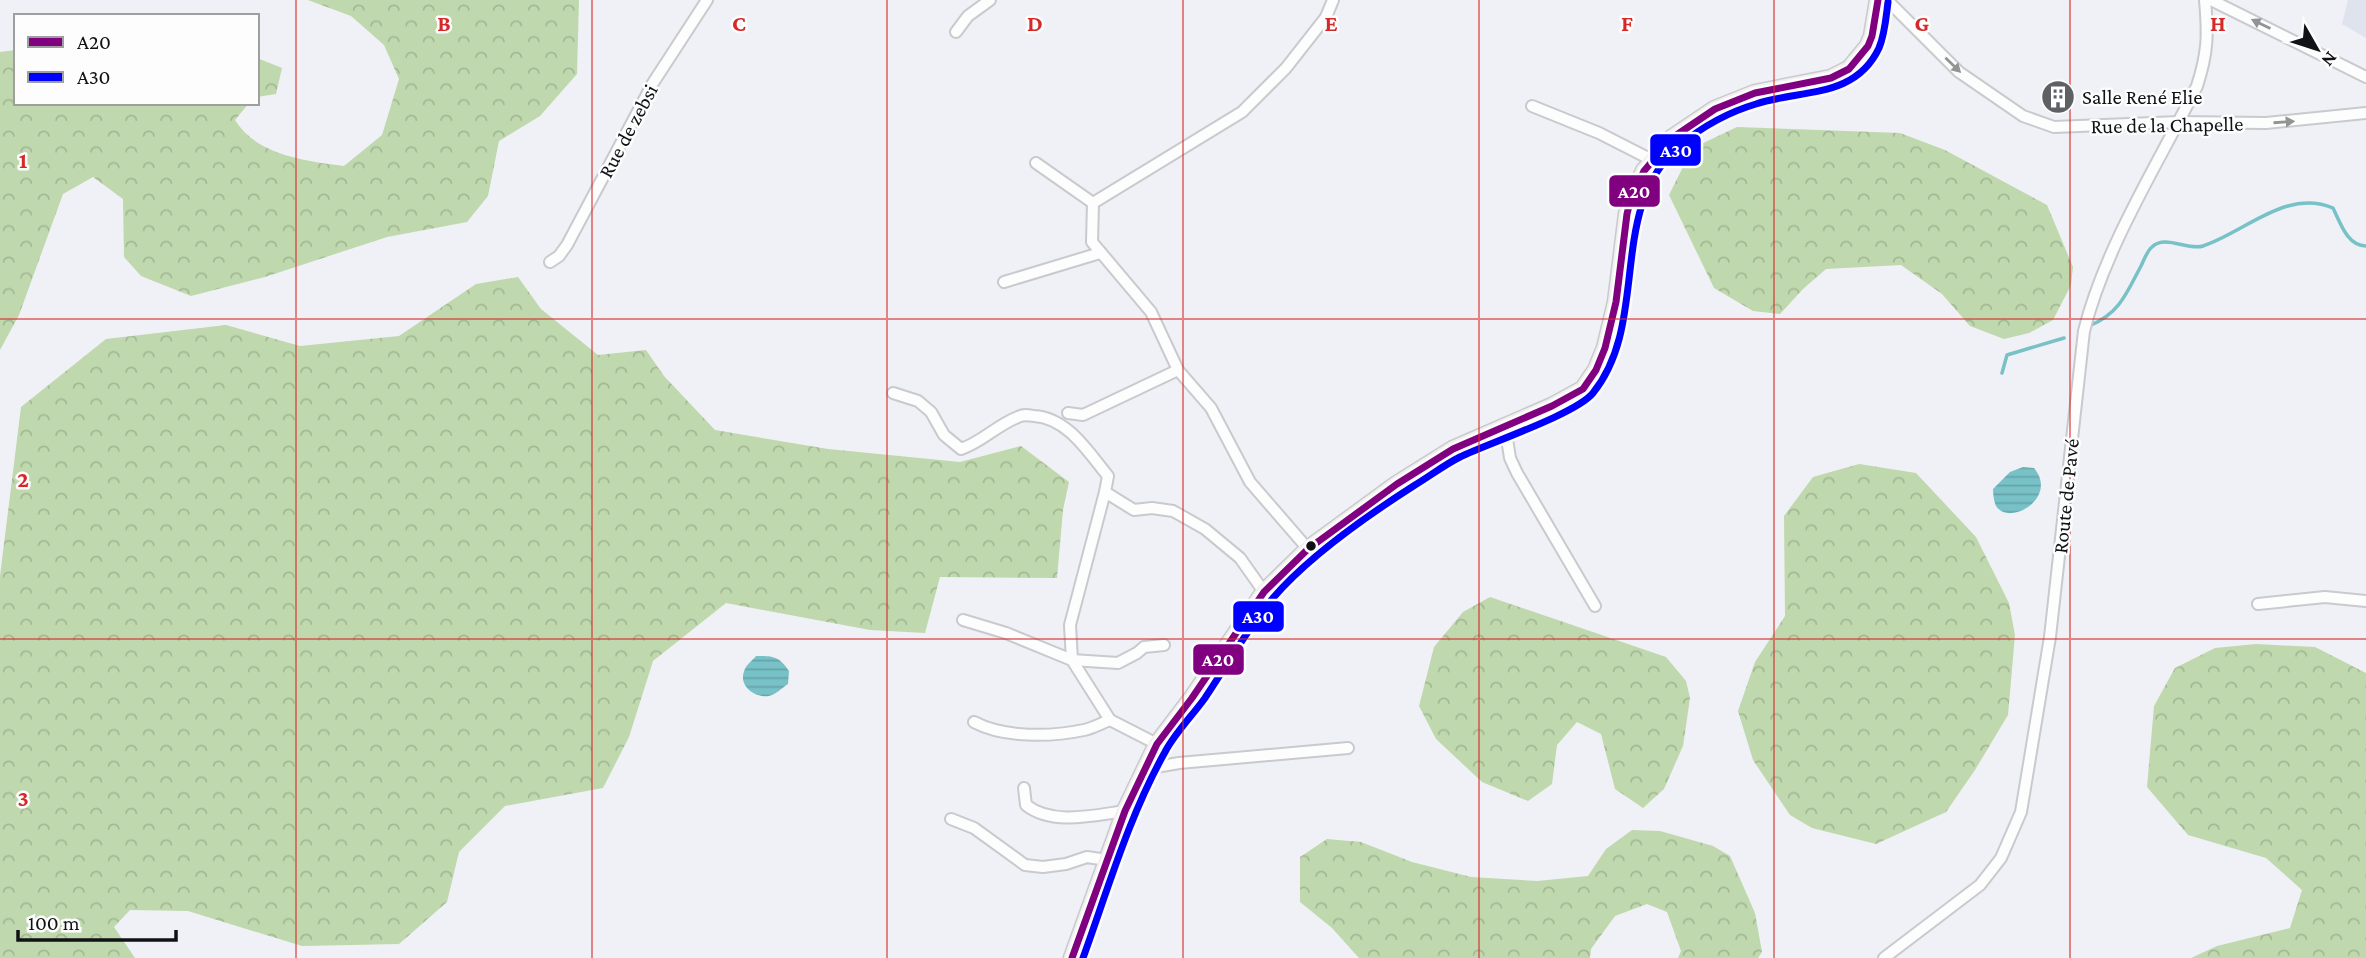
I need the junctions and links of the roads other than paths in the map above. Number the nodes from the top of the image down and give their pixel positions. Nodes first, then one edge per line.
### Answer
1 (707, 0) edge
2 (990, 0) edge
3 (1333, 0) edge
4 (1878, 0) edge
5 (1887, 0) edge
6 (2205, 0) edge
7 (2211, 0) edge
8 (956, 32) dead end
9 (2366, 77) edge
10 (1532, 106) dead end
11 (2366, 113) edge
12 (2179, 122) junction
13 (1652, 160) junction
14 (1036, 163) dead end
15 (1093, 203) junction
16 (1100, 253) junction
17 (550, 262) dead end
18 (1004, 282) dead end
19 (1178, 370) junction
20 (893, 393) dead end
21 (1068, 414) dead end
22 (1505, 426) junction
23 (1105, 492) junction
24 (1308, 550) junction
25 (1264, 592) junction
26 (2366, 601) edge
27 (2259, 604) dead end
28 (1595, 606) dead end
29 (963, 620) dead end
30 (1164, 645) dead end
31 (1072, 660) junction
32 (1110, 720) junction
33 (975, 722) dead end
34 (1157, 744) junction
35 (1348, 748) dead end
36 (1144, 769) junction
37 (1024, 788) dead end
38 (1125, 811) junction
39 (951, 819) dead end
40 (1107, 860) junction
41 (1072, 958) edge
42 (1884, 958) edge

1 - 17 street, Rue de zebsi
2 - 8 street
3 - 15 street
4 - 13 main road
5 -> 12 street, Rue de la Chapelle
6 - 12 street, Route de Pavé
9 -> 7 street
10 - 13 street
12 -> 11 street, Rue de la Chapelle
12 - 42 street, Route de Pavé
13 - 22 main road
14 - 15 street
15 - 16 street
16 - 18 street
16 - 19 street
19 - 21 street
19 - 24 street
20 - 23 street
22 - 24 main road
22 - 28 street
23 - 25 street
23 - 31 street
24 - 25 main road
25 - 34 main road
26 - 27 street
29 - 31 street
30 - 31 street
31 - 32 street
32 - 33 street
32 - 34 street
34 - 36 main road
35 - 36 street
36 - 38 main road
37 - 38 street
38 - 40 main road
39 - 40 street
40 - 41 main road

